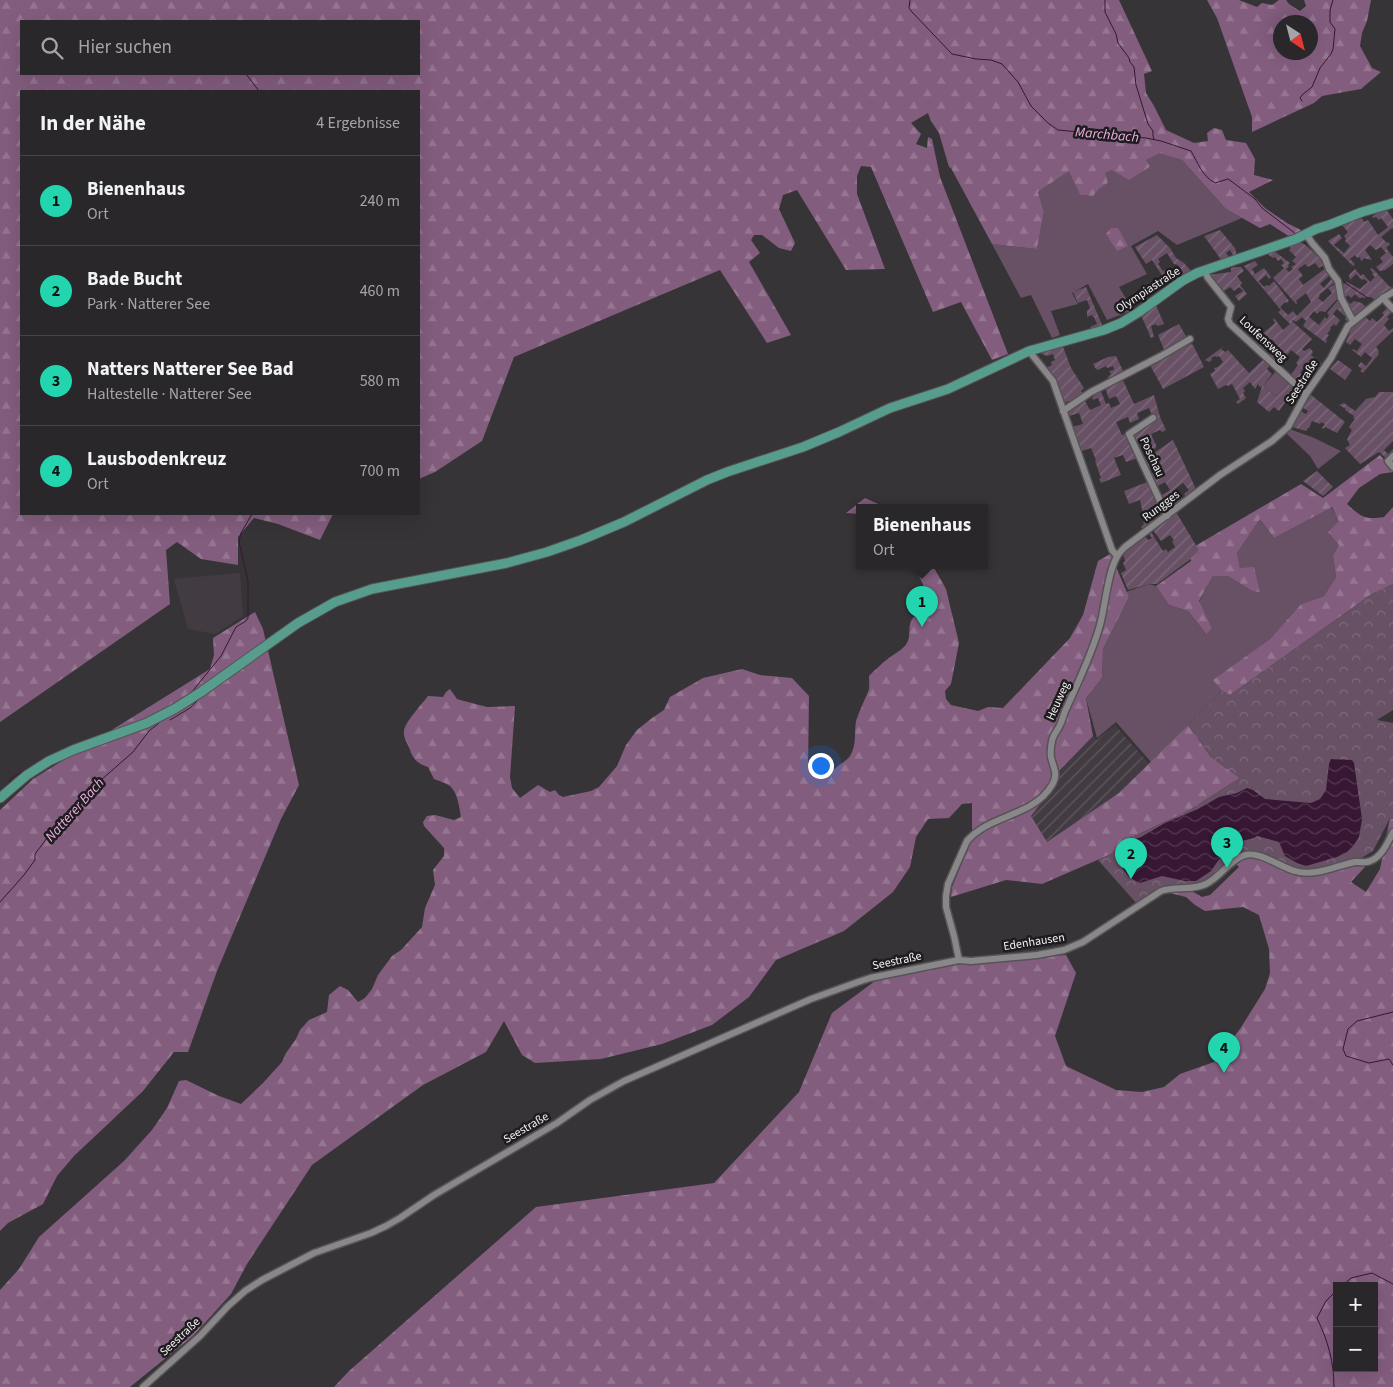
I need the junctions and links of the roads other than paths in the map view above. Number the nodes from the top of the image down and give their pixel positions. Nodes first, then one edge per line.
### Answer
1 (1393, 203) edge
2 (1302, 236) junction
3 (1204, 270) junction
4 (1393, 292) edge
5 (1383, 298) junction
6 (1393, 309) edge
7 (1353, 321) junction
8 (1190, 339) dead end
9 (1029, 351) junction
10 (1306, 394) junction
11 (1063, 411) junction
12 (1153, 418) dead end
13 (1393, 456) edge
14 (1393, 467) edge
15 (1220, 475) joint
16 (1167, 516) junction
17 (1117, 556) junction
18 (0, 798) edge
19 (1393, 832) edge
20 (959, 960) junction
21 (143, 1387) edge

1 - 2 main road, Olympiastraße
2 - 3 main road, Olympiastraße
2 - 7 street
3 - 9 main road, Olympiastraße
3 - 10 street, Loufensweg
4 - 5 street, Seestraße
5 - 6 street
5 - 7 street, Seestraße
7 - 10 street, Seestraße
8 - 11 street
9 - 11 street
9 - 18 main road, Olympiastraße
10 - 15 street, Seestraße
11 - 17 street
12 - 16 street, Poschau
13 - 14 street
15 - 16 street, Rungges
16 - 17 street, Rungges
17 - 20 street, Heuweg
19 - 20 street, Edenhausen
20 - 21 street, Seestraße

